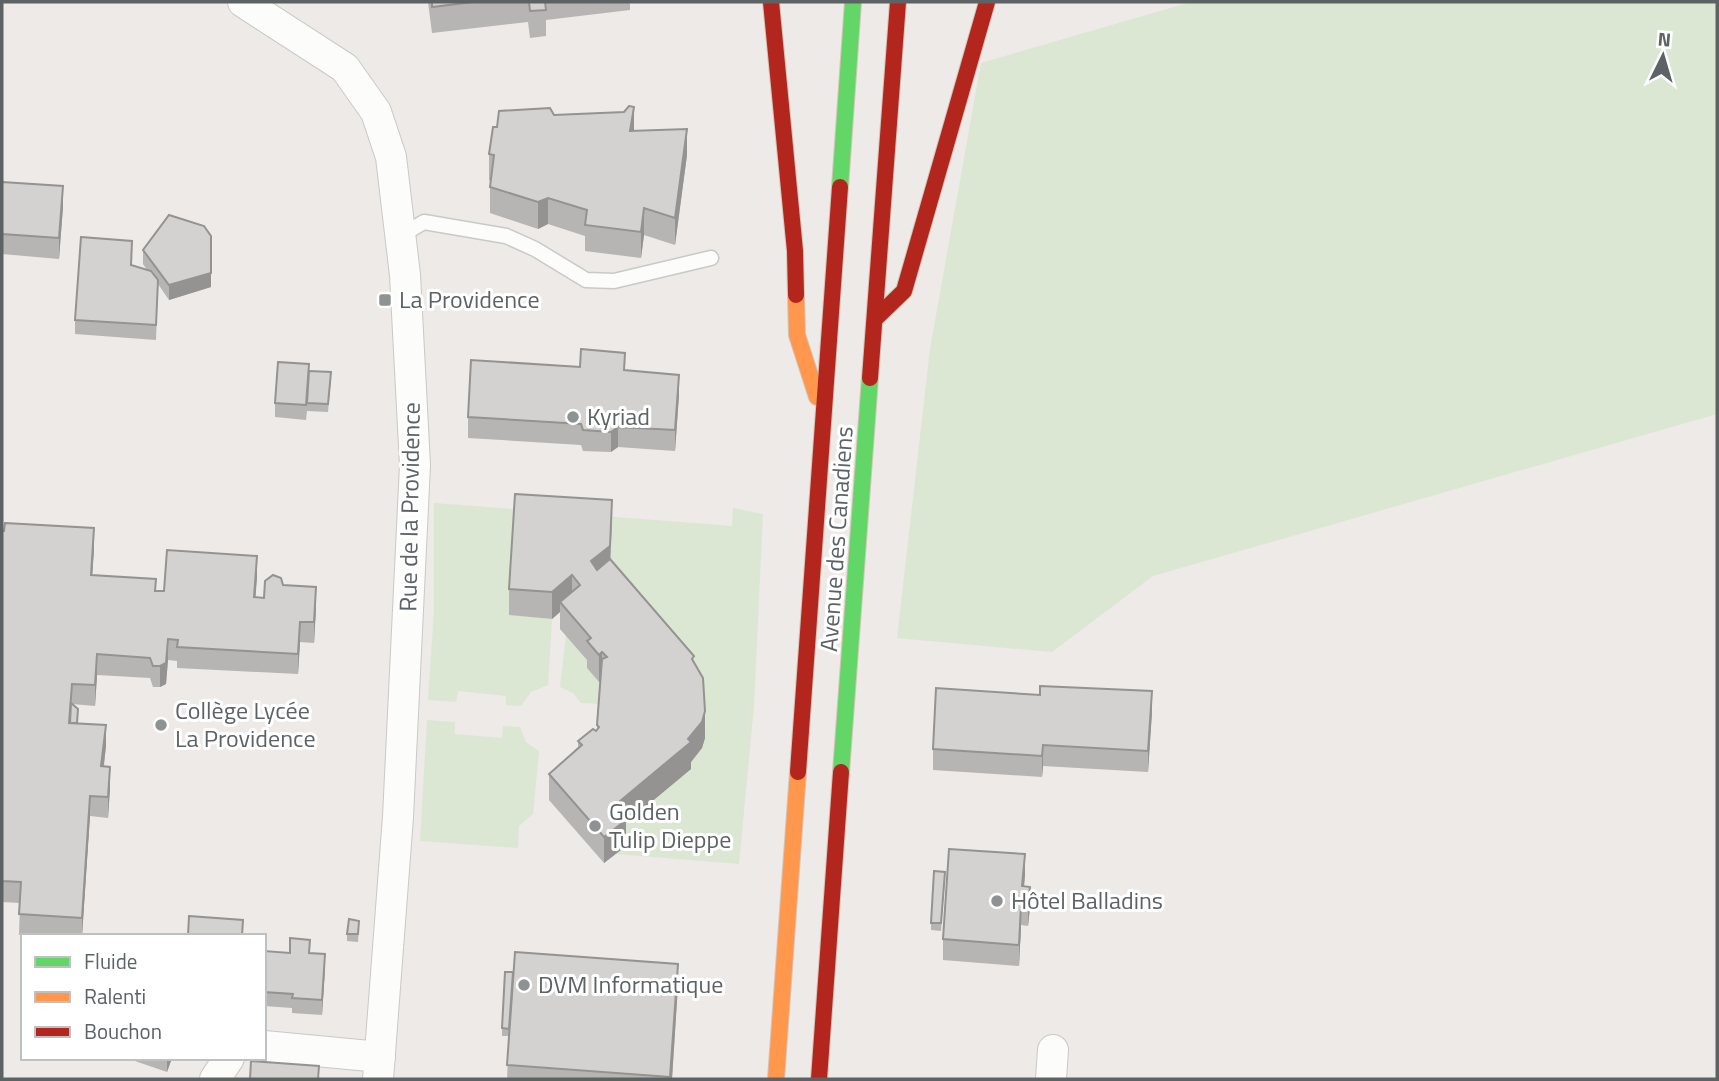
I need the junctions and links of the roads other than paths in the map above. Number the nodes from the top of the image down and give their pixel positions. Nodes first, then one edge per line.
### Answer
1 (243, 2) edge
2 (771, 2) edge
3 (853, 2) edge
4 (898, 2) edge
5 (987, 2) edge
6 (400, 236) junction
7 (710, 258) dead end
8 (875, 319) junction
9 (821, 412) junction
10 (266, 1046) edge
11 (228, 1060) edge
12 (379, 1068) edge
13 (215, 1079) edge
14 (776, 1079) edge
15 (819, 1079) edge

1 - 6 street, Rue de la Providence
2 - 9 main road
3 - 9 main road, Avenue des Canadiens
4 - 8 main road, Avenue des Canadiens
5 - 8 main road
6 - 7 lane
6 - 12 street, Rue de la Providence
8 - 15 main road, Avenue des Canadiens
9 - 14 main road, Avenue des Canadiens
10 - 12 street
11 - 13 street

